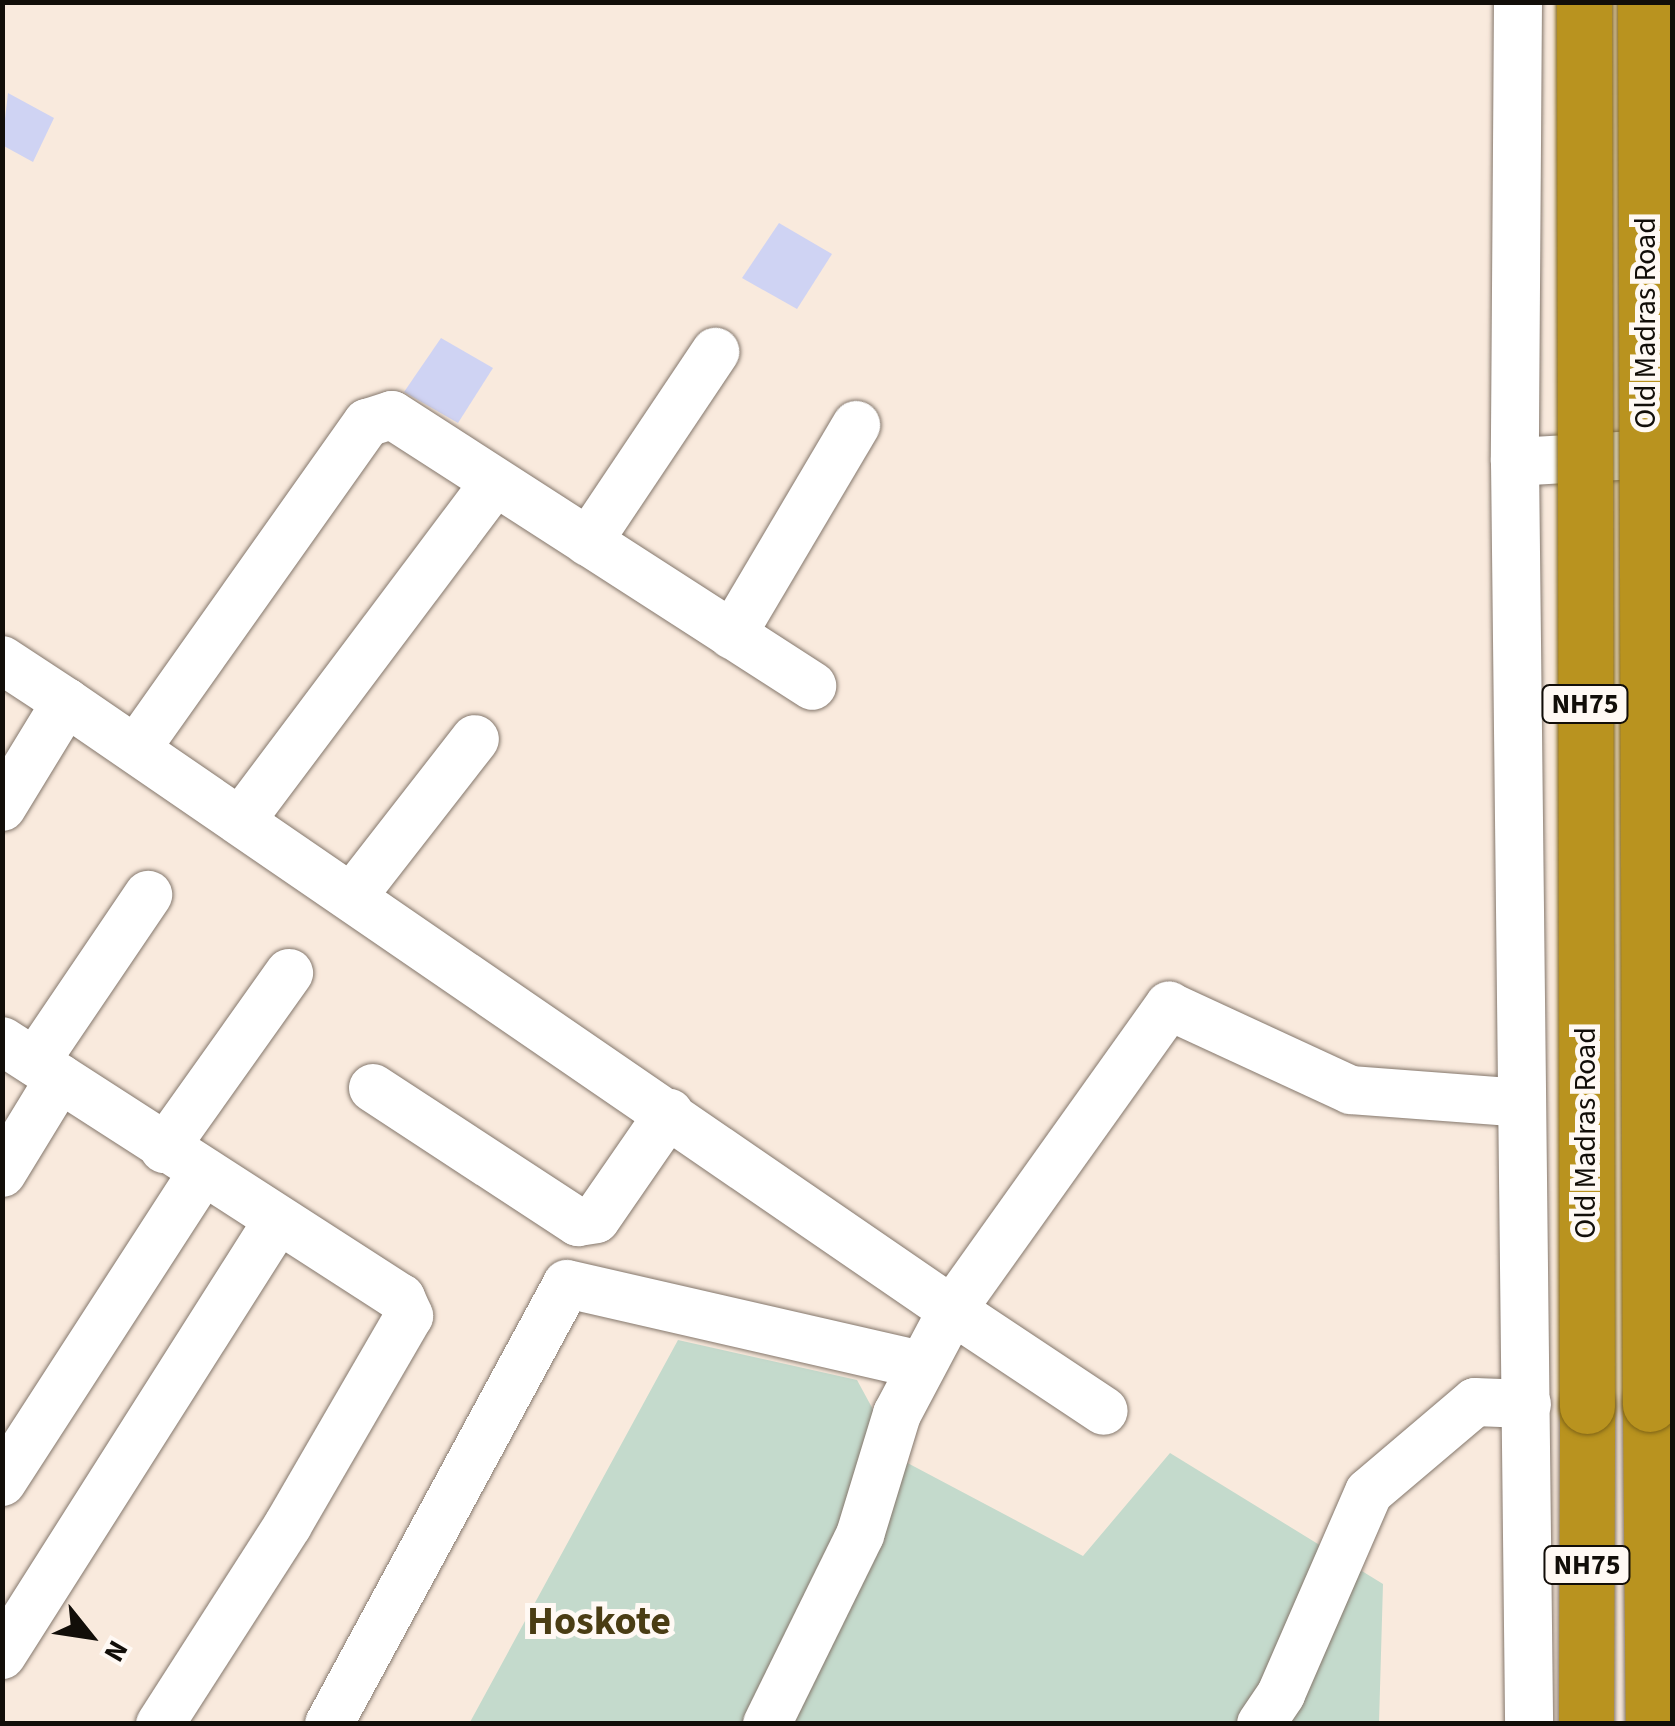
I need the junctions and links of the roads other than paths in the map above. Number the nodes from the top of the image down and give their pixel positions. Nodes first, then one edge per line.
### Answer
1 (1518, 2) edge
2 (1584, 2) edge
3 (1645, 2) edge
4 (715, 352) dead end
5 (856, 425) dead end
6 (1672, 453) edge
7 (1515, 462) junction
8 (496, 482) junction
9 (588, 542) junction
10 (732, 634) junction
11 (2, 660) edge
12 (812, 686) dead end
13 (66, 702) junction
14 (474, 739) dead end
15 (136, 748) junction
16 (2, 807) edge
17 (242, 819) junction
18 (148, 894) dead end
19 (352, 897) junction
20 (290, 972) dead end
21 (33, 1060) edge
22 (373, 1088) dead end
23 (1522, 1104) junction
24 (669, 1112) junction
25 (183, 1161) junction
26 (2, 1174) edge
27 (278, 1220) junction
28 (952, 1310) junction
29 (922, 1365) junction
30 (1527, 1404) junction
31 (1104, 1411) dead end
32 (1661, 1458) edge
33 (2, 1482) edge
34 (2, 1656) edge
35 (160, 1724) edge
36 (329, 1724) edge
37 (767, 1724) edge
38 (1262, 1724) edge
39 (1529, 1724) edge
40 (1586, 1724) edge
41 (1653, 1724) edge

1 - 7 street
2 - 40 highway, Old Madras Road / NH75, bridge
3 - 32 highway, Old Madras Road / NH75, bridge
4 - 9 street
5 - 10 street
6 - 7 street
7 - 23 street
8 - 9 street
8 - 15 street
8 - 17 street
9 - 10 street
10 - 12 street
11 - 13 street
13 - 15 street
13 - 16 street
14 - 19 street
15 - 17 street
17 - 19 street
18 - 21 street
19 - 24 street
20 - 25 street
21 - 25 street
21 - 26 street
22 - 24 street
23 - 28 street
23 - 30 street
24 - 28 street
25 - 27 street
25 - 33 street
27 - 34 street
27 - 35 street
28 - 29 street
28 - 31 street
29 - 36 street
29 - 37 street
30 - 38 street
30 - 39 street
32 - 41 highway, Old Madras Road / NH75

